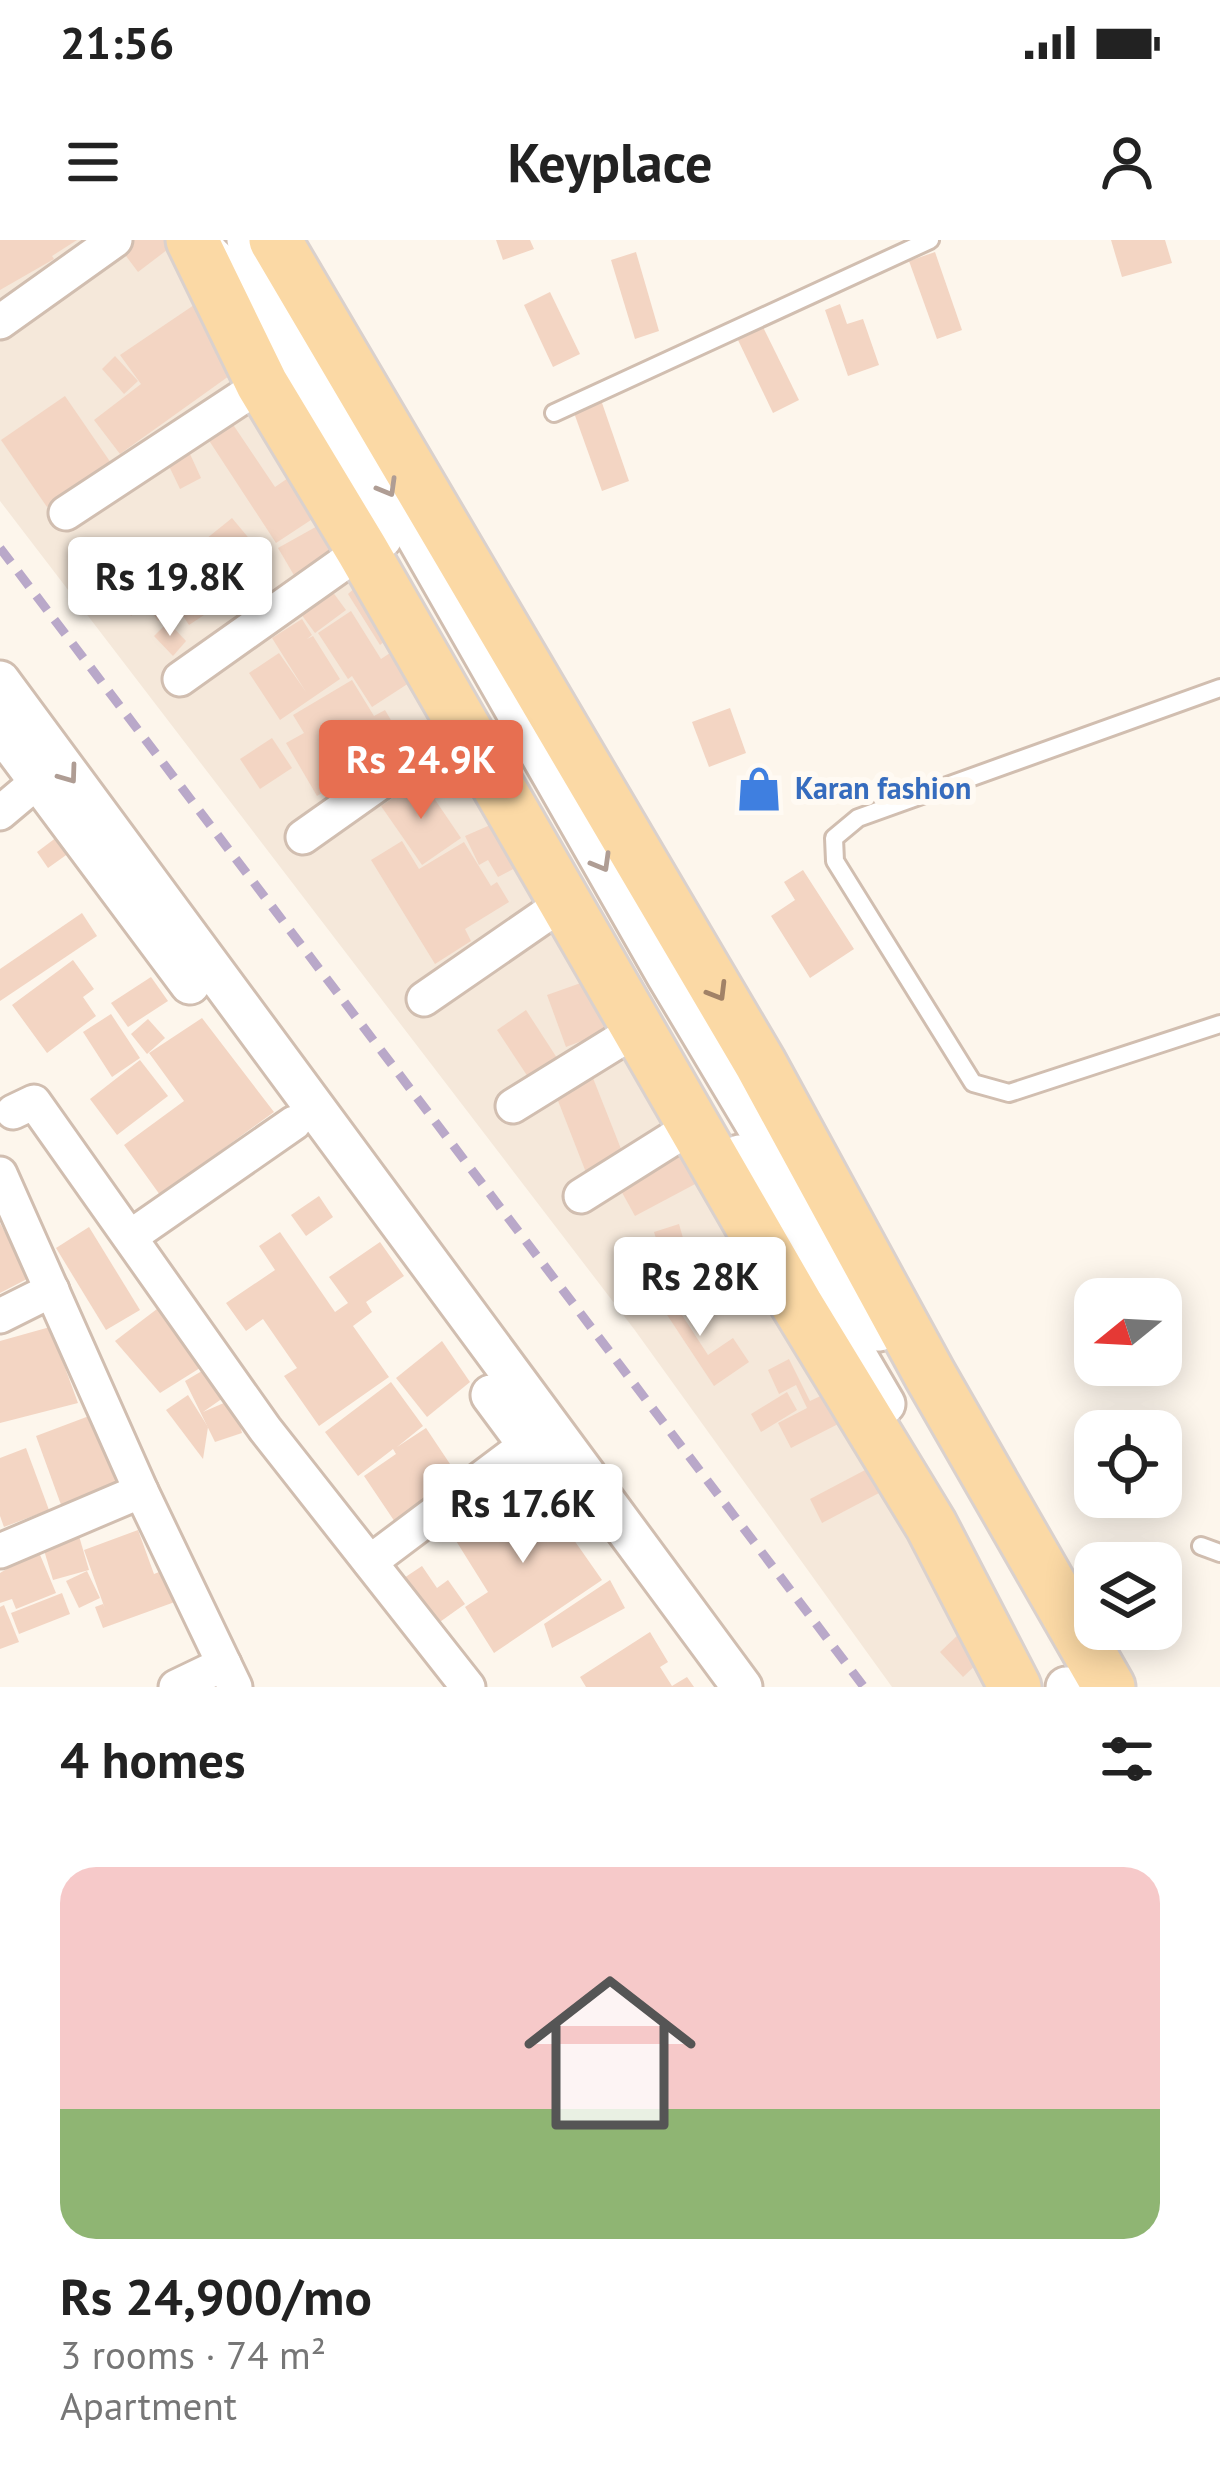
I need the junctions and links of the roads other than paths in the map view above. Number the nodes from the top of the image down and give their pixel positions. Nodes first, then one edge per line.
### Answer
1 (115, 240) edge
2 (193, 240) edge
3 (247, 240) edge
4 (275, 240) edge
5 (930, 240) edge
6 (0, 322) edge
7 (262, 384) junction
8 (554, 413) dead end
9 (66, 513) dead end
10 (362, 550) junction
11 (180, 679) dead end
12 (0, 681) edge
13 (1220, 688) edge
14 (460, 726) junction
15 (0, 729) edge
16 (38, 781) junction
17 (0, 813) edge
18 (303, 837) dead end
19 (563, 903) junction
20 (424, 999) dead end
21 (1220, 1024) edge
22 (636, 1030) junction
23 (513, 1106) dead end
24 (4, 1108) edge
25 (294, 1123) junction
26 (694, 1125) junction
27 (0, 1174) edge
28 (581, 1196) dead end
29 (130, 1238) junction
30 (52, 1290) junction
31 (0, 1316) edge
32 (527, 1444) junction
33 (141, 1491) junction
34 (1201, 1546) dead end
35 (0, 1551) edge
36 (1220, 1552) edge
37 (370, 1562) junction
38 (229, 1676) edge
39 (176, 1687) edge
40 (469, 1687) edge
41 (709, 1687) edge
42 (742, 1687) edge
43 (1015, 1687) edge
44 (1042, 1687) edge
45 (1066, 1687) edge
46 (1091, 1687) edge
47 (1109, 1687) edge

1 - 6 street
2 - 7 main road
2 - 44 street
3 -> 46 street
4 -> 47 main road
5 - 8 lane
7 - 9 street
7 - 10 main road
10 - 11 street
10 - 14 main road
12 -> 42 street
13 - 21 lane
14 - 18 street
14 - 19 main road
15 - 16 street
16 - 17 street
16 - 25 street
19 - 20 street
19 - 22 main road
22 - 23 street
22 - 26 main road
24 - 29 street
25 - 29 street
25 - 32 street
26 - 28 street
26 - 43 main road
27 - 30 street
29 - 37 street
30 - 31 street
30 - 33 street
32 - 37 street
32 - 41 street
33 - 35 street
33 - 38 street
34 - 36 lane
37 - 40 street
38 - 39 street
45 - 46 street

